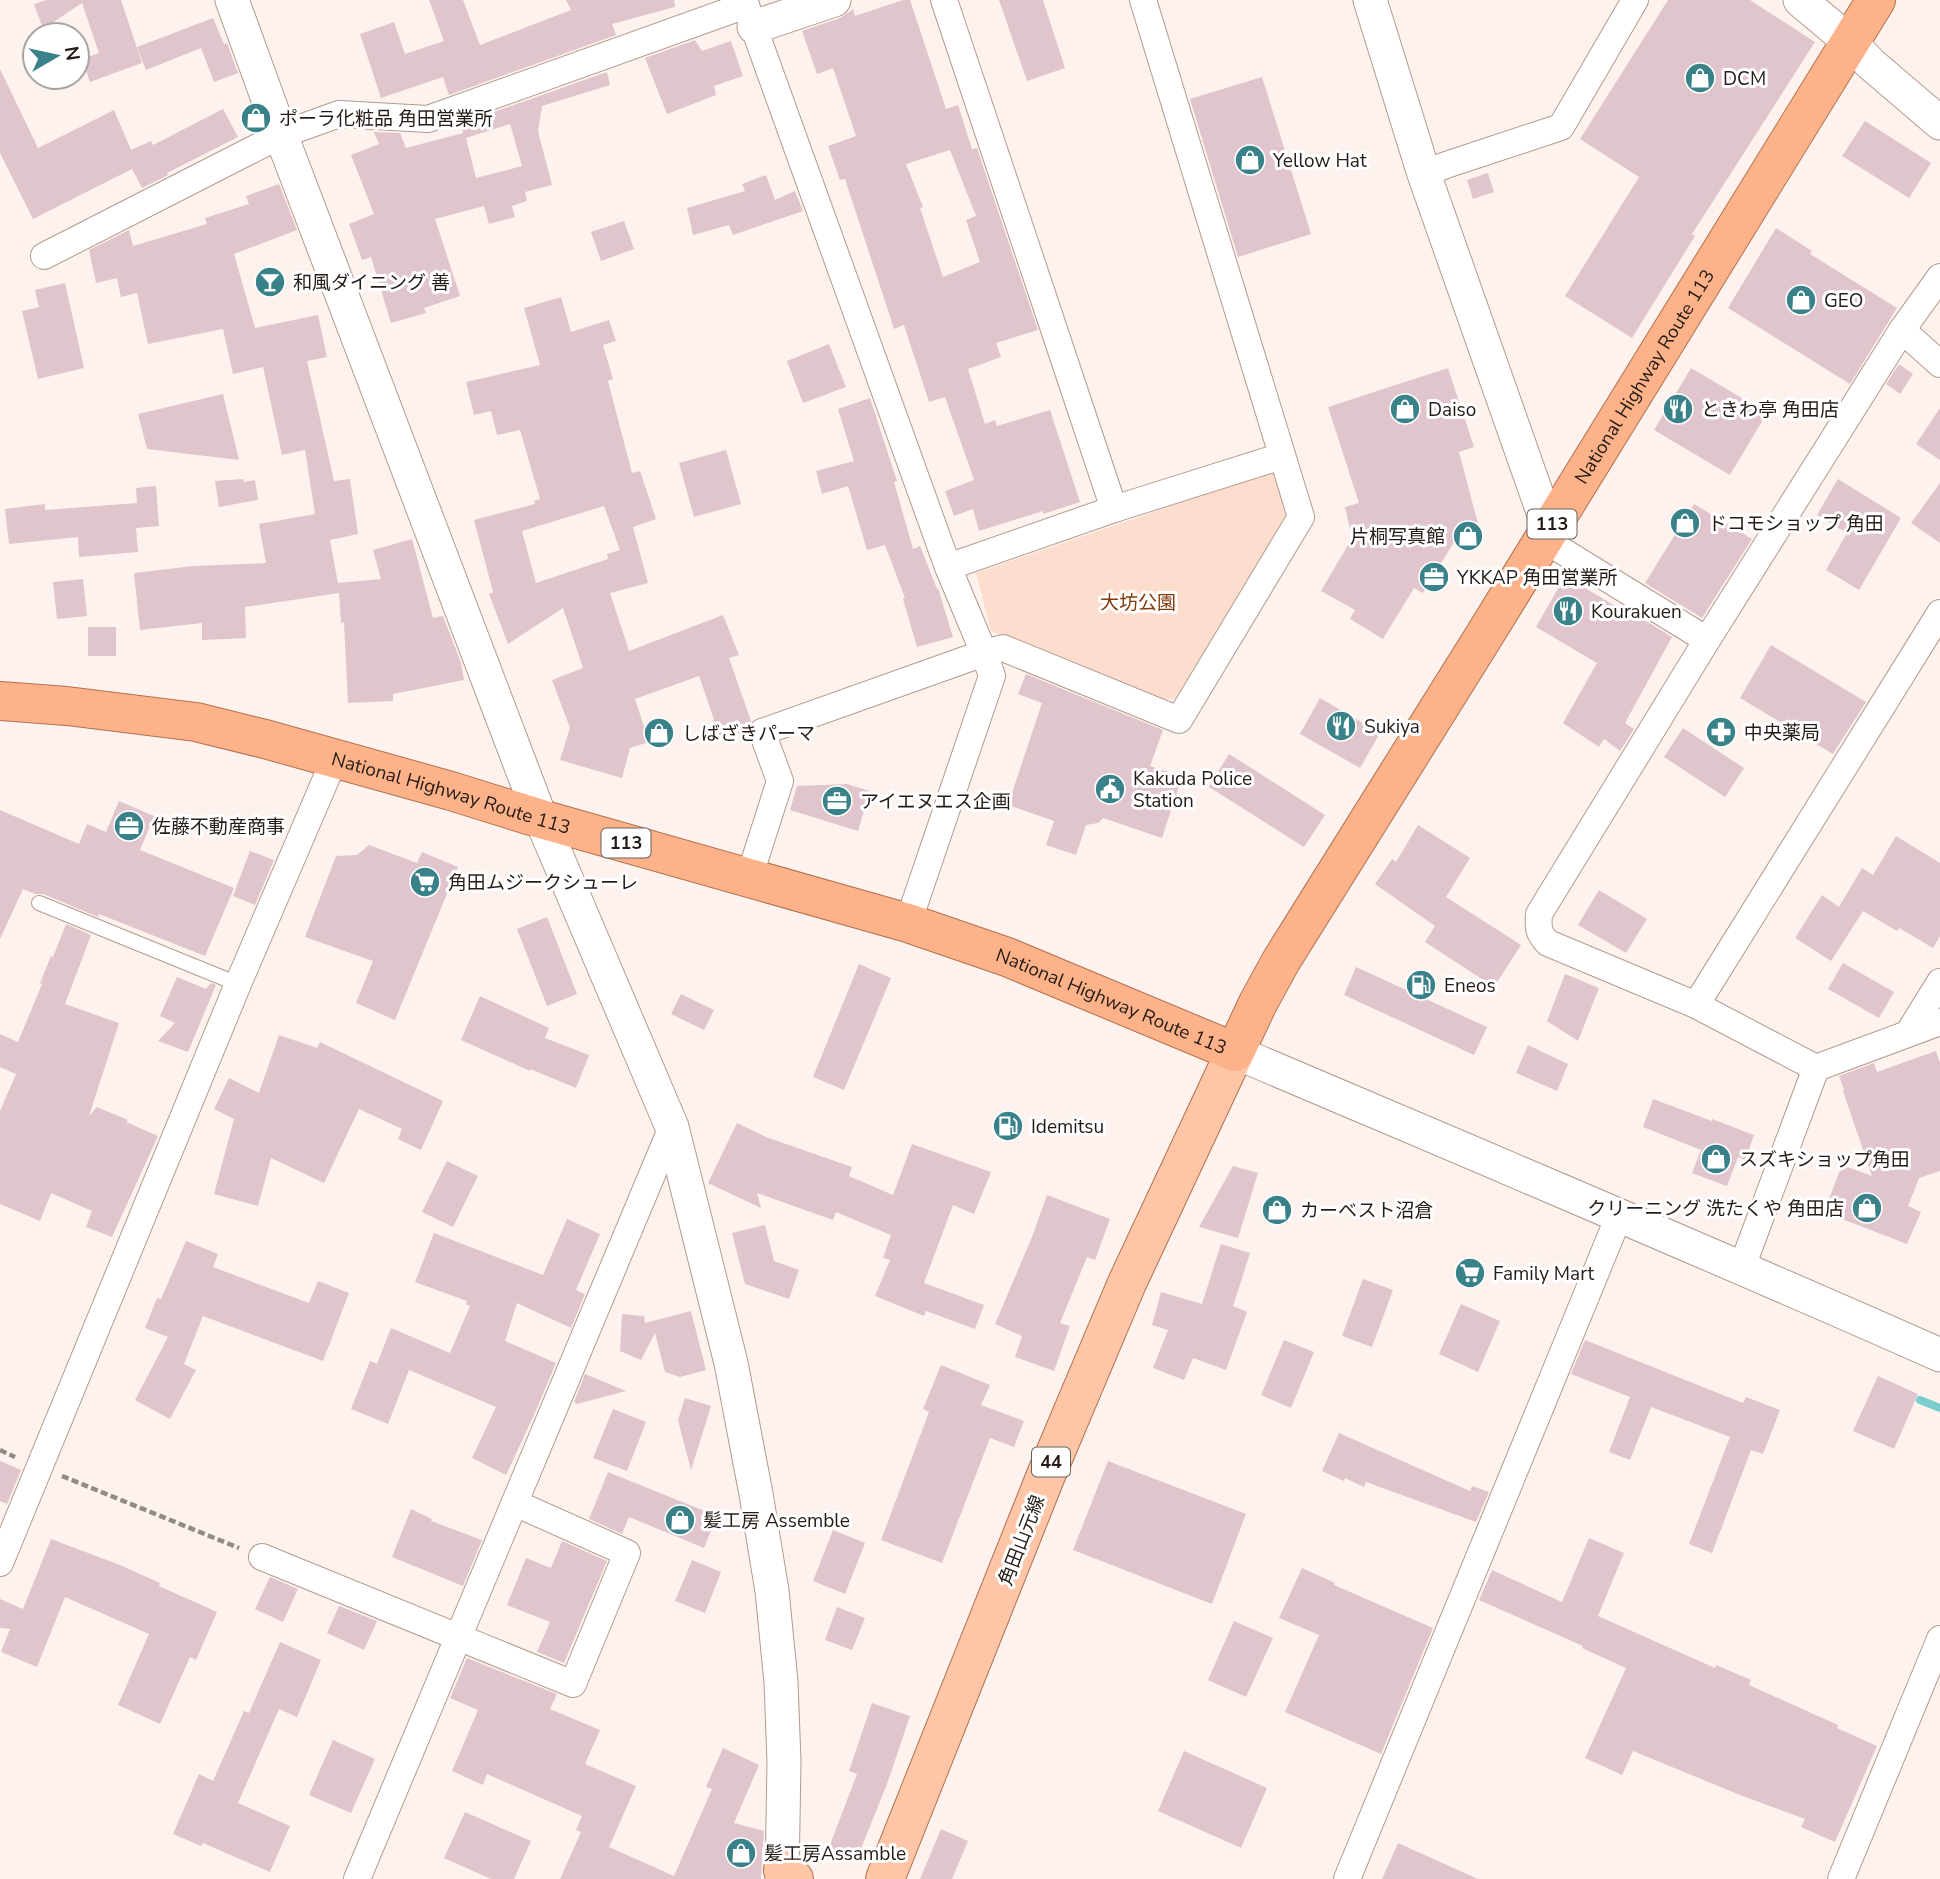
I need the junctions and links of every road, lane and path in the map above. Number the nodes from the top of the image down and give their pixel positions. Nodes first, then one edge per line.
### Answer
1 (232, 0) edge
2 (834, 0) edge
3 (944, 0) edge
4 (1143, 0) edge
5 (1370, 0) edge
6 (1635, 0) edge
7 (1800, 0) edge
8 (1876, 0) edge
9 (748, 11) edge
10 (1850, 42) junction
11 (1940, 123) edge
12 (281, 135) junction
13 (1424, 174) junction
14 (44, 256) dead end
15 (1940, 277) edge
16 (1902, 330) junction
17 (1940, 364) edge
18 (1282, 456) junction
19 (1114, 509) junction
20 (1549, 529) junction
21 (948, 567) junction
22 (1940, 613) edge
23 (1707, 640) junction
24 (984, 653) junction
25 (0, 701) edge
26 (335, 758) junction
27 (541, 819) junction
28 (749, 878) junction
29 (39, 903) dead end
30 (908, 923) junction
31 (1940, 982) edge
32 (238, 984) junction
33 (1696, 1005) junction
34 (1940, 1022) edge
35 (1909, 1032) junction
36 (1235, 1052) junction
37 (1816, 1068) junction
38 (672, 1128) junction
39 (1619, 1216) junction
40 (1742, 1267) junction
41 (1940, 1355) edge
42 (0, 1450) edge
43 (40, 1468) junction
44 (514, 1503) junction
45 (262, 1557) joint
46 (0, 1563) edge
47 (459, 1637) junction
48 (1940, 1639) edge
49 (786, 1876) edge
50 (358, 1879) edge
51 (885, 1879) edge
52 (1348, 1879) edge
53 (1841, 1879) edge

1 - 12 street
2 - 9 street
3 - 19 street
4 - 18 street
5 - 13 street
6 - 13 street
7 - 10 street
8 - 10 highway, National Highway Route 113 / 113
9 - 12 street
9 - 21 street
10 - 11 street
10 - 20 highway, National Highway Route 113 / 113
12 - 14 street
12 - 27 street
13 - 20 street
15 - 16 street
16 - 17 street
16 - 23 street
18 - 19 street
18 - 24 street
19 - 21 street
20 - 23 street
20 - 36 highway, National Highway Route 113 / 113
21 - 24 street
22 - 33 street
23 - 33 street
24 - 28 street
24 - 30 street
25 - 26 highway, National Highway Route 113 / 113
26 - 27 highway, National Highway Route 113 / 113
26 - 32 street
27 - 28 highway, National Highway Route 113 / 113
27 - 38 street
28 - 30 highway, National Highway Route 113 / 113
29 - 32 lane
30 - 36 highway, National Highway Route 113 / 113
31 - 35 street
32 - 43 street
33 - 37 street
34 - 35 street
35 - 37 street
36 - 39 street
36 - 51 main road, 角田山元線 / 44
37 - 40 street
38 - 44 street
38 - 49 street
39 - 40 street
39 - 52 street
40 - 41 street
42 - 43 path
43 - 45 path
43 - 46 street
44 - 47 street
44 - 47 street
45 - 47 street
47 - 50 street
48 - 53 street

